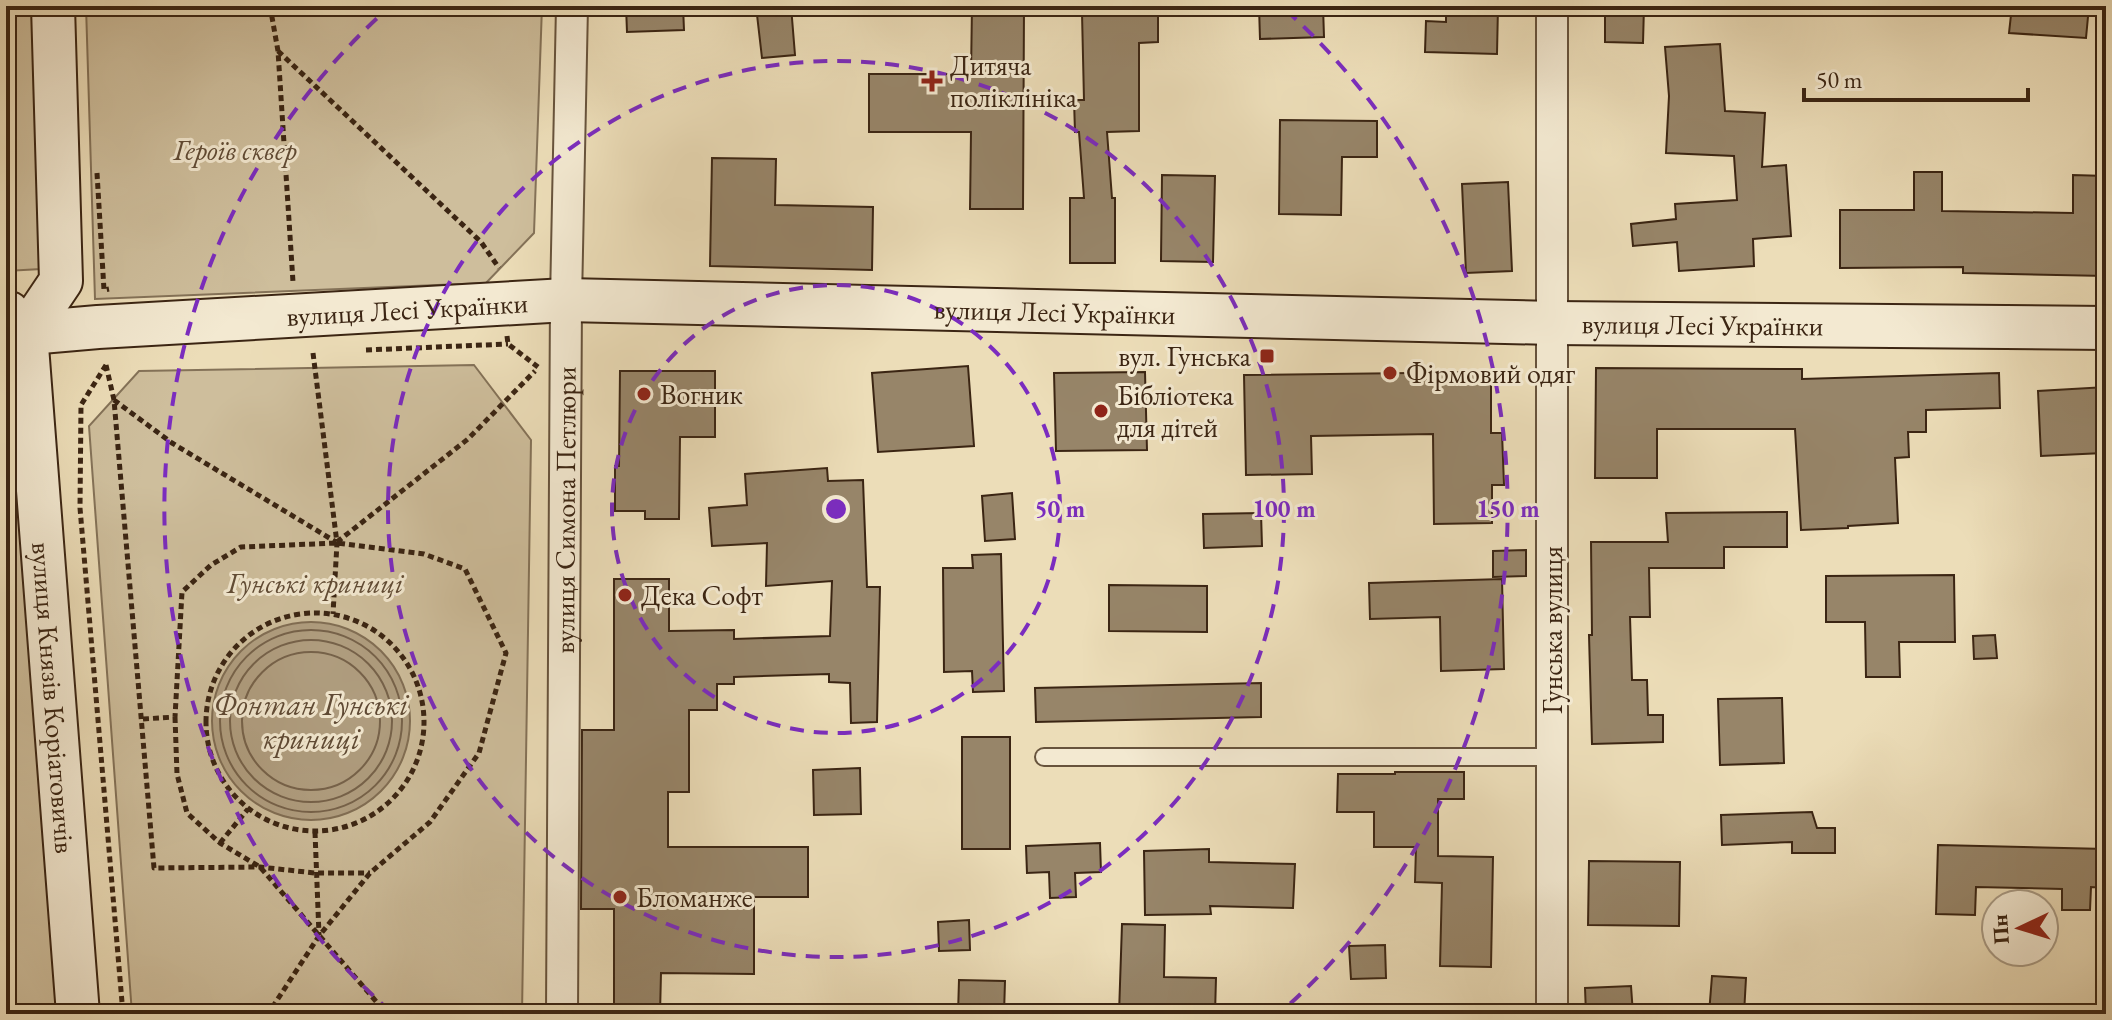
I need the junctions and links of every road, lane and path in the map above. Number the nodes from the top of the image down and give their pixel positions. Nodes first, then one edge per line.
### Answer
1 (53, 6) edge
2 (192, 6) edge
3 (243, 6) edge
4 (270, 6) edge
5 (572, 6) edge
6 (1552, 6) edge
7 (278, 51) junction
8 (277, 282) dead end
9 (120, 289) dead end
10 (104, 290) dead end
11 (566, 300) junction
12 (506, 304) junction
13 (1553, 323) junction
14 (13, 326) edge
15 (2106, 328) edge
16 (313, 353) dead end
17 (114, 400) junction
18 (337, 543) junction
19 (333, 614) junction
20 (175, 717) junction
21 (143, 719) junction
22 (1044, 757) dead end
23 (1551, 757) junction
24 (248, 809) junction
25 (315, 832) junction
26 (220, 843) junction
27 (260, 867) junction
28 (315, 873) junction
29 (370, 873) junction
30 (319, 936) junction
31 (78, 1014) edge
32 (123, 1014) edge
33 (268, 1014) edge
34 (387, 1014) edge
35 (562, 1014) edge
36 (1552, 1014) edge

1 - 14 street
2 - 3 path
4 - 7 path
5 - 11 street, вулиця Симона Петлюри
6 - 13 street, Гунська вулиця
7 - 8 path
7 - 12 path
9 - 10 path
11 - 12 street, вулиця Лесі Українки
11 - 13 street, вулиця Лесі Українки
11 - 35 street, вулиця Симона Петлюри
12 - 14 street, вулиця Лесі Українки
12 - 18 path
13 - 15 street, вулиця Лесі Українки
13 - 23 street, Гунська вулиця
14 - 31 street, вулиця Князів Коріатовичів
16 - 18 path
17 - 18 path
17 - 21 path
17 - 32 path
18 - 19 path
18 - 20 path
18 - 29 path
19 - 24 path
19 - 25 path
20 - 21 path
20 - 26 path
21 - 27 path
22 - 23 lane
23 - 36 street, Гунська вулиця
24 - 25 path
24 - 26 path
25 - 28 path
26 - 27 path
27 - 28 path
27 - 30 path
28 - 29 path
28 - 30 path
29 - 30 path
30 - 33 path
30 - 34 path

